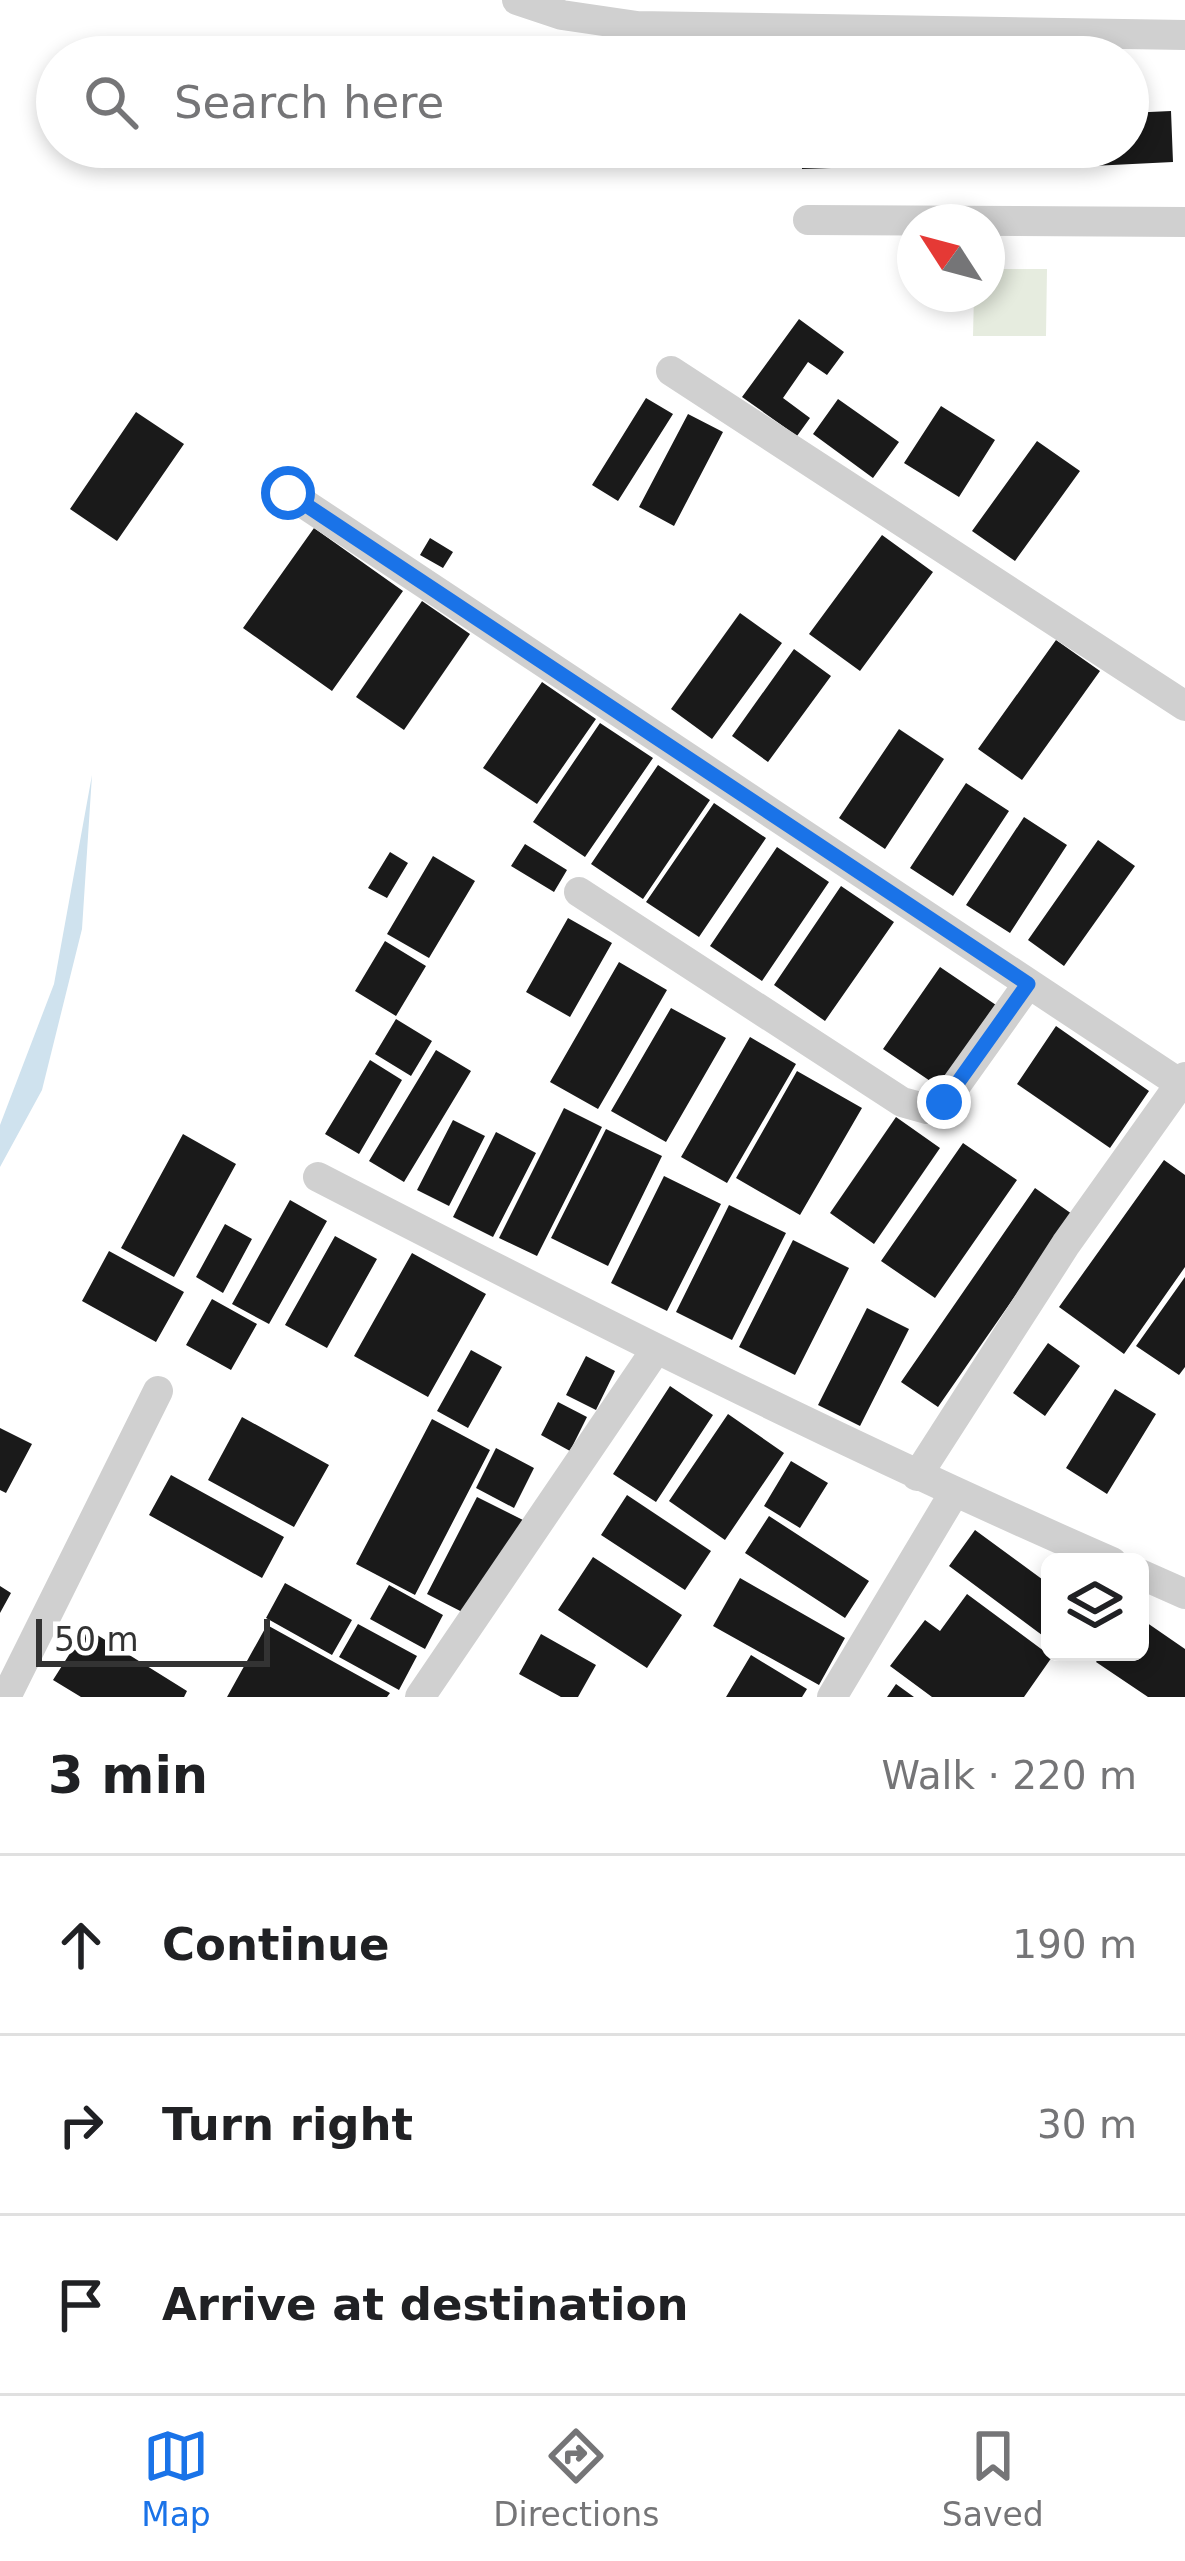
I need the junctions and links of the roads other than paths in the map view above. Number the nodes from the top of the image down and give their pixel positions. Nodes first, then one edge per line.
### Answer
1 (517, 0) edge
2 (1185, 35) edge
3 (808, 220) dead end
4 (1185, 222) edge
5 (671, 371) dead end
6 (288, 493) dead end
7 (1185, 706) edge
8 (580, 892) dead end
9 (1028, 984) junction
10 (1183, 1083) edge
11 (318, 1177) dead end
12 (656, 1351) junction
13 (158, 1391) dead end
14 (917, 1476) junction
15 (954, 1493) junction
16 (1091, 1553) edge
17 (1149, 1578) edge
18 (1185, 1594) edge
19 (6, 1697) edge
20 (420, 1697) edge
21 (832, 1697) edge

1 - 2 street
3 - 4 street
5 - 7 street
6 - 9 street
8 - 9 street
9 - 10 street
10 - 14 street
11 - 12 street
12 - 14 street
12 - 20 street
13 - 19 street
14 - 15 street
15 - 16 street
15 - 21 street
17 - 18 street

